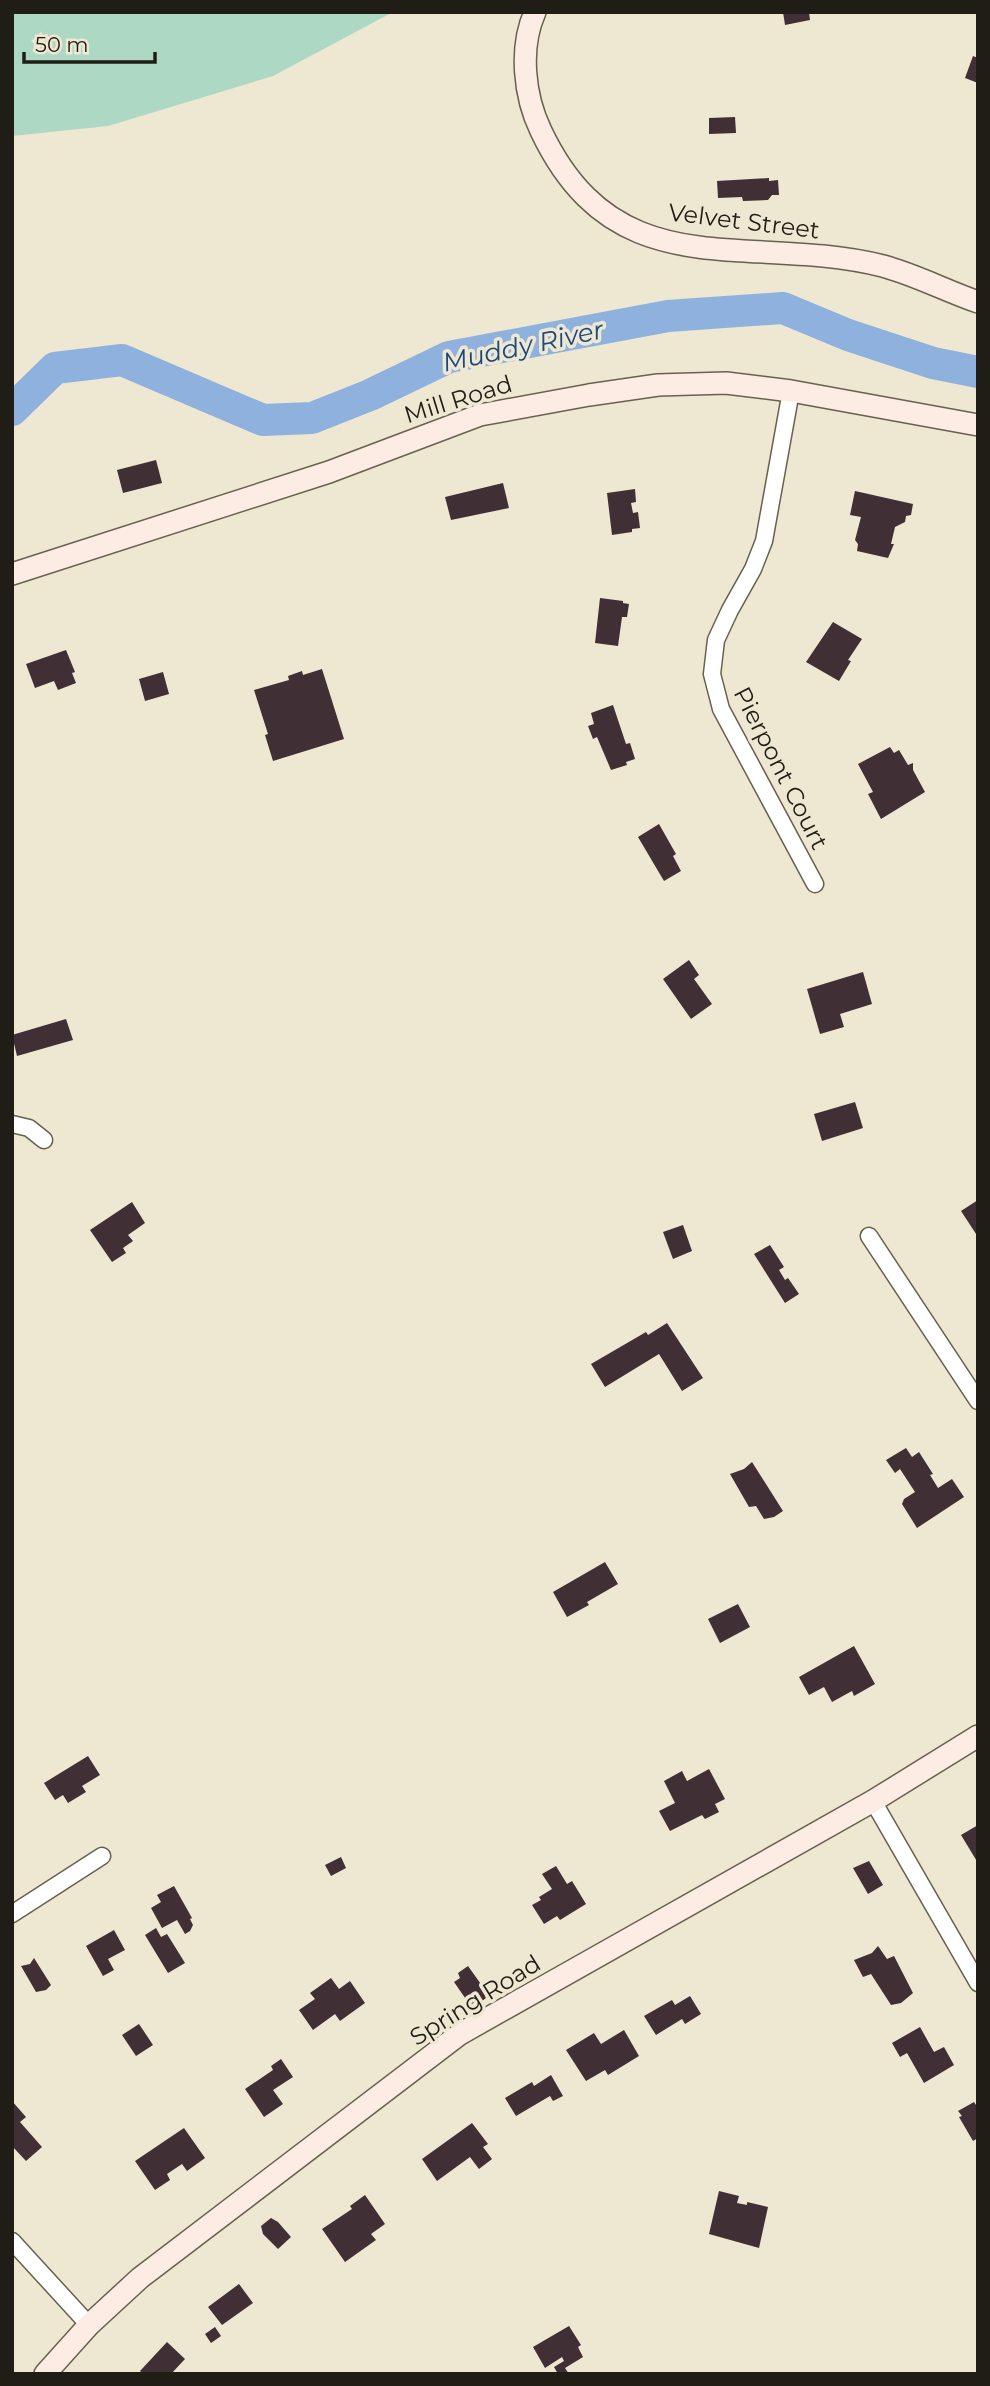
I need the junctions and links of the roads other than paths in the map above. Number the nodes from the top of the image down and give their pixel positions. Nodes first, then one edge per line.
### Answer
1 (535, 12) edge
2 (978, 302) edge
3 (790, 391) junction
4 (978, 425) edge
5 (12, 574) edge
6 (815, 884) dead end
7 (12, 1124) edge
8 (44, 1140) dead end
9 (869, 1236) dead end
10 (978, 1401) edge
11 (978, 1736) edge
12 (873, 1801) junction
13 (102, 1856) dead end
14 (12, 1914) edge
15 (978, 1983) edge
16 (12, 2241) edge
17 (89, 2325) junction
18 (46, 2374) edge

1 - 2 street, Velvet Street
3 - 4 street, Mill Road
3 - 5 street, Mill Road
3 - 6 street, Pierpont Court
7 - 8 street
9 - 10 street
11 - 12 street, Spring Road
12 - 15 street
12 - 17 street, Spring Road
13 - 14 street
16 - 17 street
17 - 18 street, Spring Road

